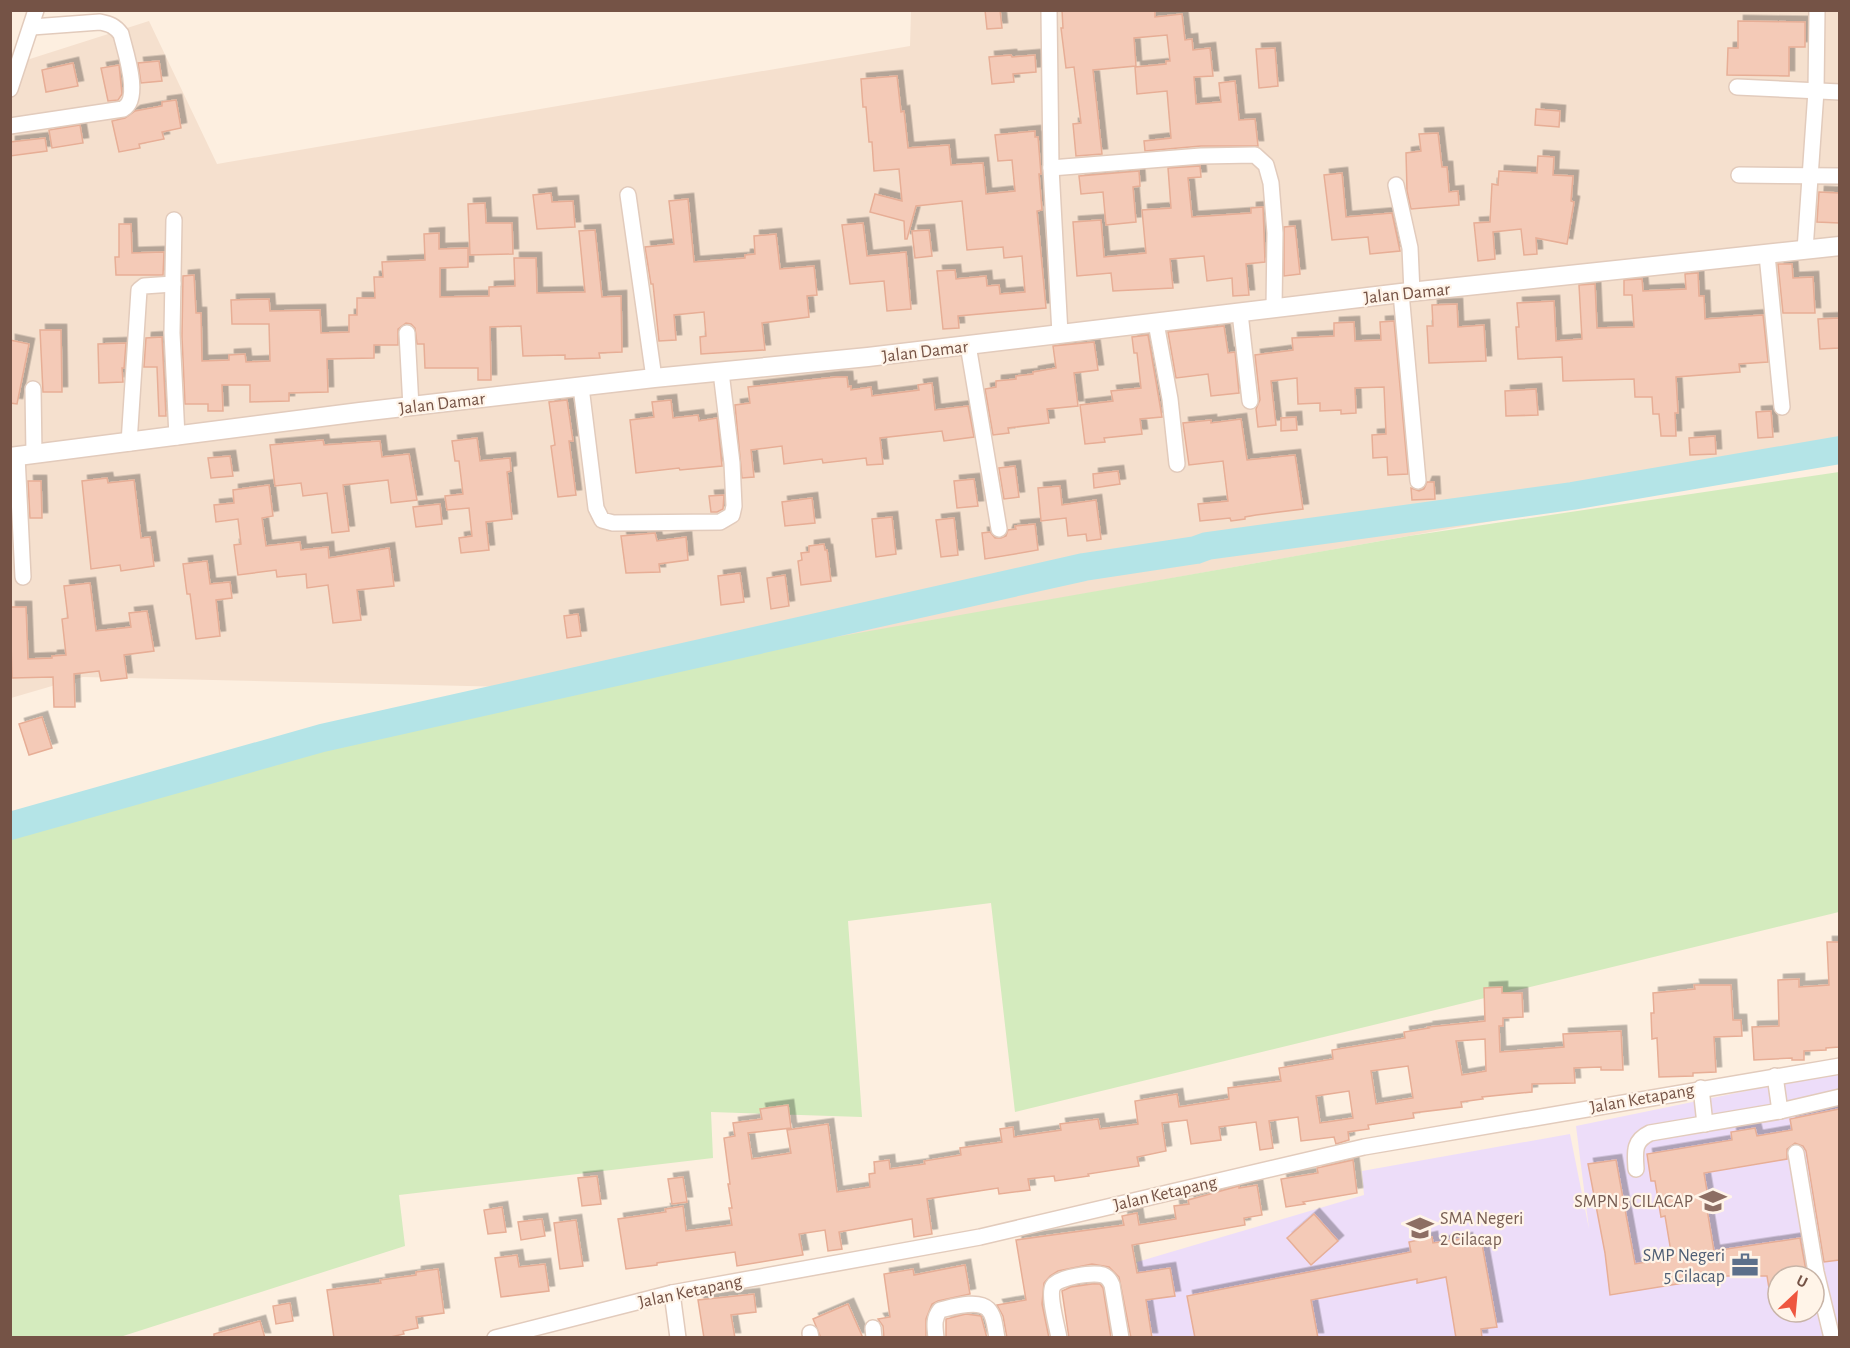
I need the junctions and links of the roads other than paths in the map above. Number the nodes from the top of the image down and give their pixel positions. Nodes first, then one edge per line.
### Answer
1 (36, 10) edge
2 (1048, 10) edge
3 (1817, 10) edge
4 (32, 27) junction
5 (1737, 87) dead end
6 (10, 89) edge
7 (1816, 91) junction
8 (1839, 92) edge
9 (10, 126) edge
10 (1051, 168) junction
11 (1739, 174) dead end
12 (1810, 176) junction
13 (1839, 177) edge
14 (1396, 185) dead end
15 (628, 195) dead end
16 (174, 220) dead end
17 (1839, 246) edge
18 (1805, 250) junction
19 (1767, 255) junction
20 (173, 284) junction
21 (1407, 293) junction
22 (1274, 309) junction
23 (1240, 313) junction
24 (1156, 323) junction
25 (407, 333) dead end
26 (1060, 334) junction
27 (968, 345) junction
28 (722, 372) junction
29 (654, 378) junction
30 (580, 387) junction
31 (33, 389) dead end
32 (1250, 401) dead end
33 (411, 407) junction
34 (1782, 407) dead end
35 (177, 437) junction
36 (129, 443) junction
37 (21, 456) edge
38 (1177, 464) dead end
39 (1418, 481) dead end
40 (999, 529) dead end
41 (23, 578) dead end
42 (1839, 1066) edge
43 (1775, 1076) junction
44 (1701, 1088) junction
45 (1839, 1096) edge
46 (1780, 1111) junction
47 (1705, 1124) junction
48 (1796, 1153) dead end
49 (1636, 1169) dead end
50 (672, 1293) junction
51 (495, 1338) edge
52 (678, 1338) edge
53 (936, 1338) edge
54 (997, 1338) edge
55 (1059, 1338) edge
56 (1121, 1338) edge
57 (1832, 1338) edge

1 - 4 street
2 - 10 street
3 - 7 street
4 - 6 street
4 - 9 street
5 - 7 street
7 - 8 street
7 - 12 street
10 - 22 street
10 - 26 street
11 - 12 street
12 - 13 street
12 - 18 street
14 - 21 street
15 - 29 street
16 - 20 street
17 - 18 street, Jalan Damar
18 - 19 street, Jalan Damar
19 - 21 street, Jalan Damar
19 - 34 street
20 - 35 street
20 - 36 street
21 - 22 street, Jalan Damar
21 - 39 street
22 - 23 street, Jalan Damar
23 - 24 street, Jalan Damar
23 - 32 street
24 - 26 street, Jalan Damar
24 - 38 street
25 - 33 street
26 - 27 street, Jalan Damar
27 - 28 street, Jalan Damar
27 - 40 street
28 - 29 street, Jalan Damar
28 - 30 street
29 - 30 street, Jalan Damar
30 - 33 street, Jalan Damar
31 - 37 street
33 - 35 street, Jalan Damar
35 - 36 street, Jalan Damar
36 - 37 street, Jalan Damar
37 - 41 street
42 - 43 street, Jalan Ketapang
43 - 44 street, Jalan Ketapang
43 - 46 street
44 - 47 street
44 - 50 street, Jalan Ketapang
45 - 46 street
46 - 47 street
47 - 49 street
48 - 57 street
50 - 51 street, Jalan Ketapang
50 - 52 street
53 - 54 street
55 - 56 street

